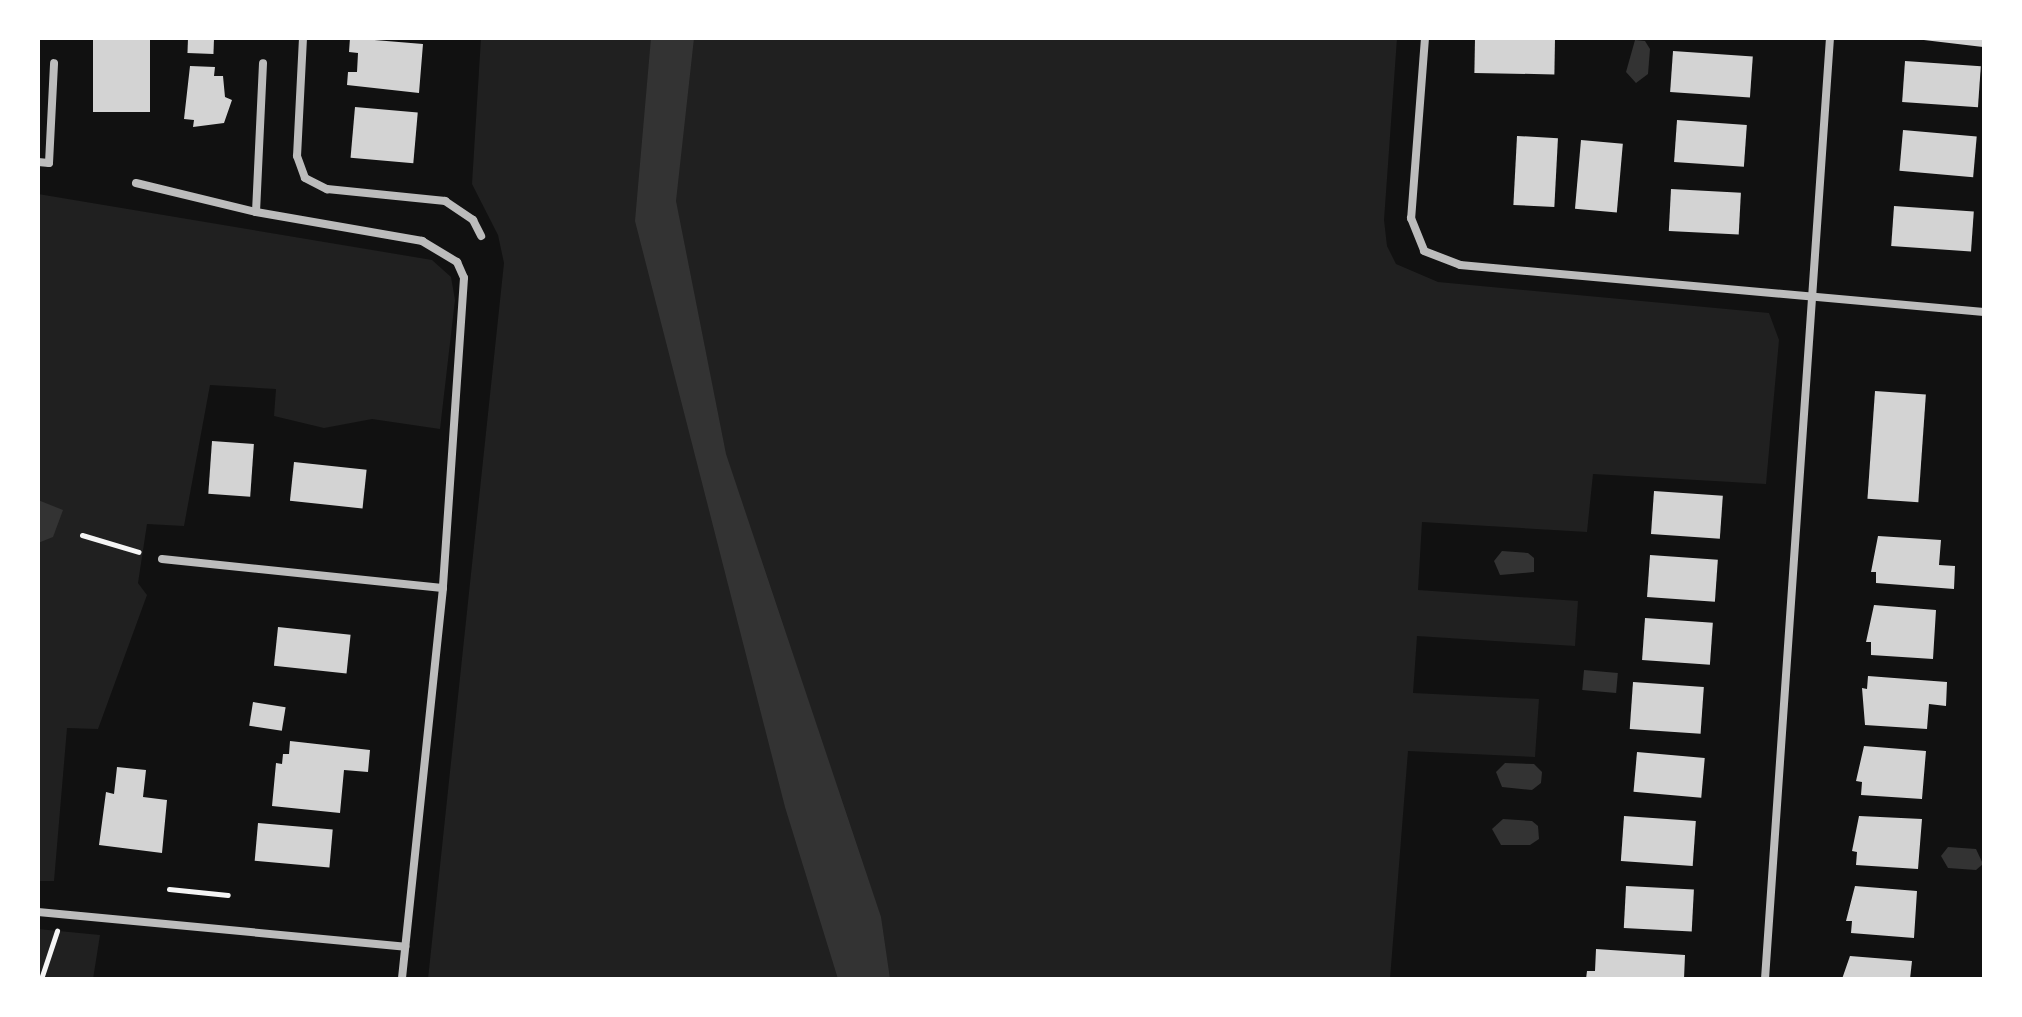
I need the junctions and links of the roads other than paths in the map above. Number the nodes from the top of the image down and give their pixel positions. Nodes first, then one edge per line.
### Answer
1 (303, 38) edge
2 (1425, 38) edge
3 (1830, 38) edge
4 (54, 63) dead end
5 (263, 63) dead end
6 (38, 162) edge
7 (136, 183) dead end
8 (256, 212) junction
9 (481, 236) dead end
10 (1813, 297) junction
11 (1984, 312) edge
12 (162, 559) dead end
13 (443, 588) junction
14 (38, 912) edge
15 (405, 947) junction
16 (402, 979) edge
17 (1765, 979) edge

1 - 9 street
2 - 10 street
3 - 10 street
4 - 6 street
5 - 8 street
7 - 8 street
8 - 13 street
10 - 11 street
10 - 17 street
12 - 13 street
13 - 15 street
14 - 15 street
15 - 16 street

